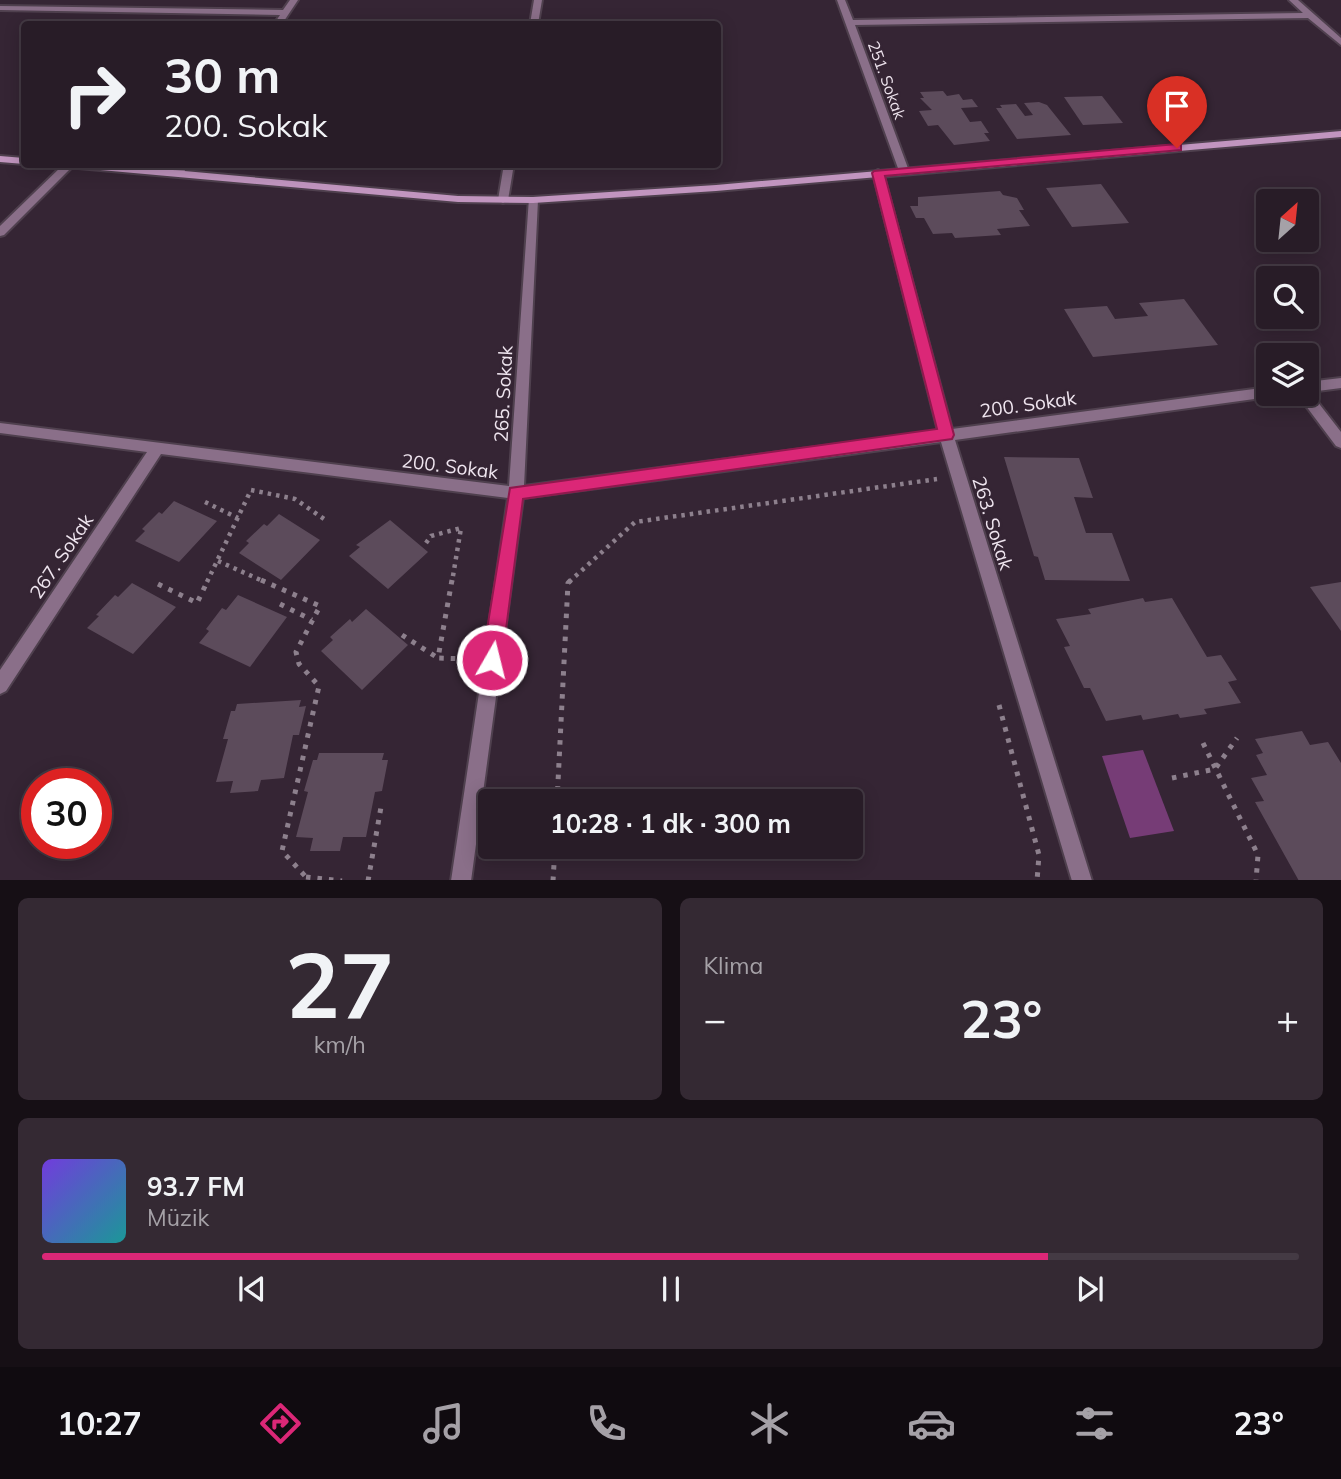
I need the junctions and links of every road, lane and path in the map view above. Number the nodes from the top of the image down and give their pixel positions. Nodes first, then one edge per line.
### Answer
1 (294, 0) edge
2 (538, 0) edge
3 (841, 0) edge
4 (1293, 0) edge
5 (0, 8) edge
6 (285, 13) junction
7 (1310, 15) junction
8 (280, 21) edge
9 (534, 21) edge
10 (849, 23) junction
11 (1341, 42) edge
12 (1341, 134) edge
13 (0, 159) edge
14 (21, 161) edge
15 (65, 168) edge
16 (153, 168) edge
17 (508, 168) edge
18 (181, 169) edge
19 (904, 171) junction
20 (878, 173) junction
21 (503, 200) junction
22 (533, 200) junction
23 (0, 232) edge
24 (1341, 383) edge
25 (1319, 386) edge
26 (1256, 394) edge
27 (1313, 406) edge
28 (0, 428) edge
29 (946, 435) junction
30 (1341, 442) edge
31 (156, 450) junction
32 (943, 492) dead end
33 (516, 493) junction
34 (205, 502) dead end
35 (238, 518) junction
36 (327, 522) dead end
37 (426, 543) dead end
38 (218, 561) junction
39 (158, 584) dead end
40 (280, 604) dead end
41 (312, 620) junction
42 (402, 635) dead end
43 (438, 658) junction
44 (492, 660) junction
45 (0, 685) edge
46 (996, 694) dead end
47 (1237, 738) dead end
48 (1203, 743) dead end
49 (1215, 769) junction
50 (1171, 778) dead end
51 (558, 789) edge
52 (381, 807) dead end
53 (554, 859) edge
54 (306, 879) edge
55 (342, 880) edge
56 (368, 880) edge
57 (461, 880) edge
58 (553, 880) edge
59 (1037, 880) edge
60 (1082, 880) edge
61 (1255, 880) edge

1 - 6 street
2 - 9 street
3 - 10 street, 251. Sokak
4 - 7 street
5 - 6 street
6 - 8 street
7 - 10 street
7 - 11 street
10 - 19 street, 251. Sokak
12 - 19 street
13 - 14 street
15 - 23 street
16 - 18 street
17 - 21 street
18 - 21 street
19 - 20 street
20 - 22 street
20 - 29 street, 263. Sokak
21 - 22 street
22 - 33 street, 265. Sokak
24 - 25 street
26 - 29 street, 200. Sokak
27 - 30 street
28 - 31 street, 200. Sokak
29 - 33 street, 200. Sokak
29 - 60 street, 263. Sokak
31 - 33 street, 200. Sokak
31 - 45 street, 267. Sokak
32 - 51 path
33 - 44 street, 265. Sokak
34 - 35 path
35 - 36 path
35 - 38 path
37 - 43 path
38 - 39 path
38 - 41 path
40 - 41 path
41 - 54 path
42 - 43 path
43 - 44 path
44 - 57 street, 265. Sokak
46 - 59 path
47 - 49 path
48 - 49 path
49 - 50 path
49 - 61 path
52 - 56 path
53 - 58 path
54 - 55 path

